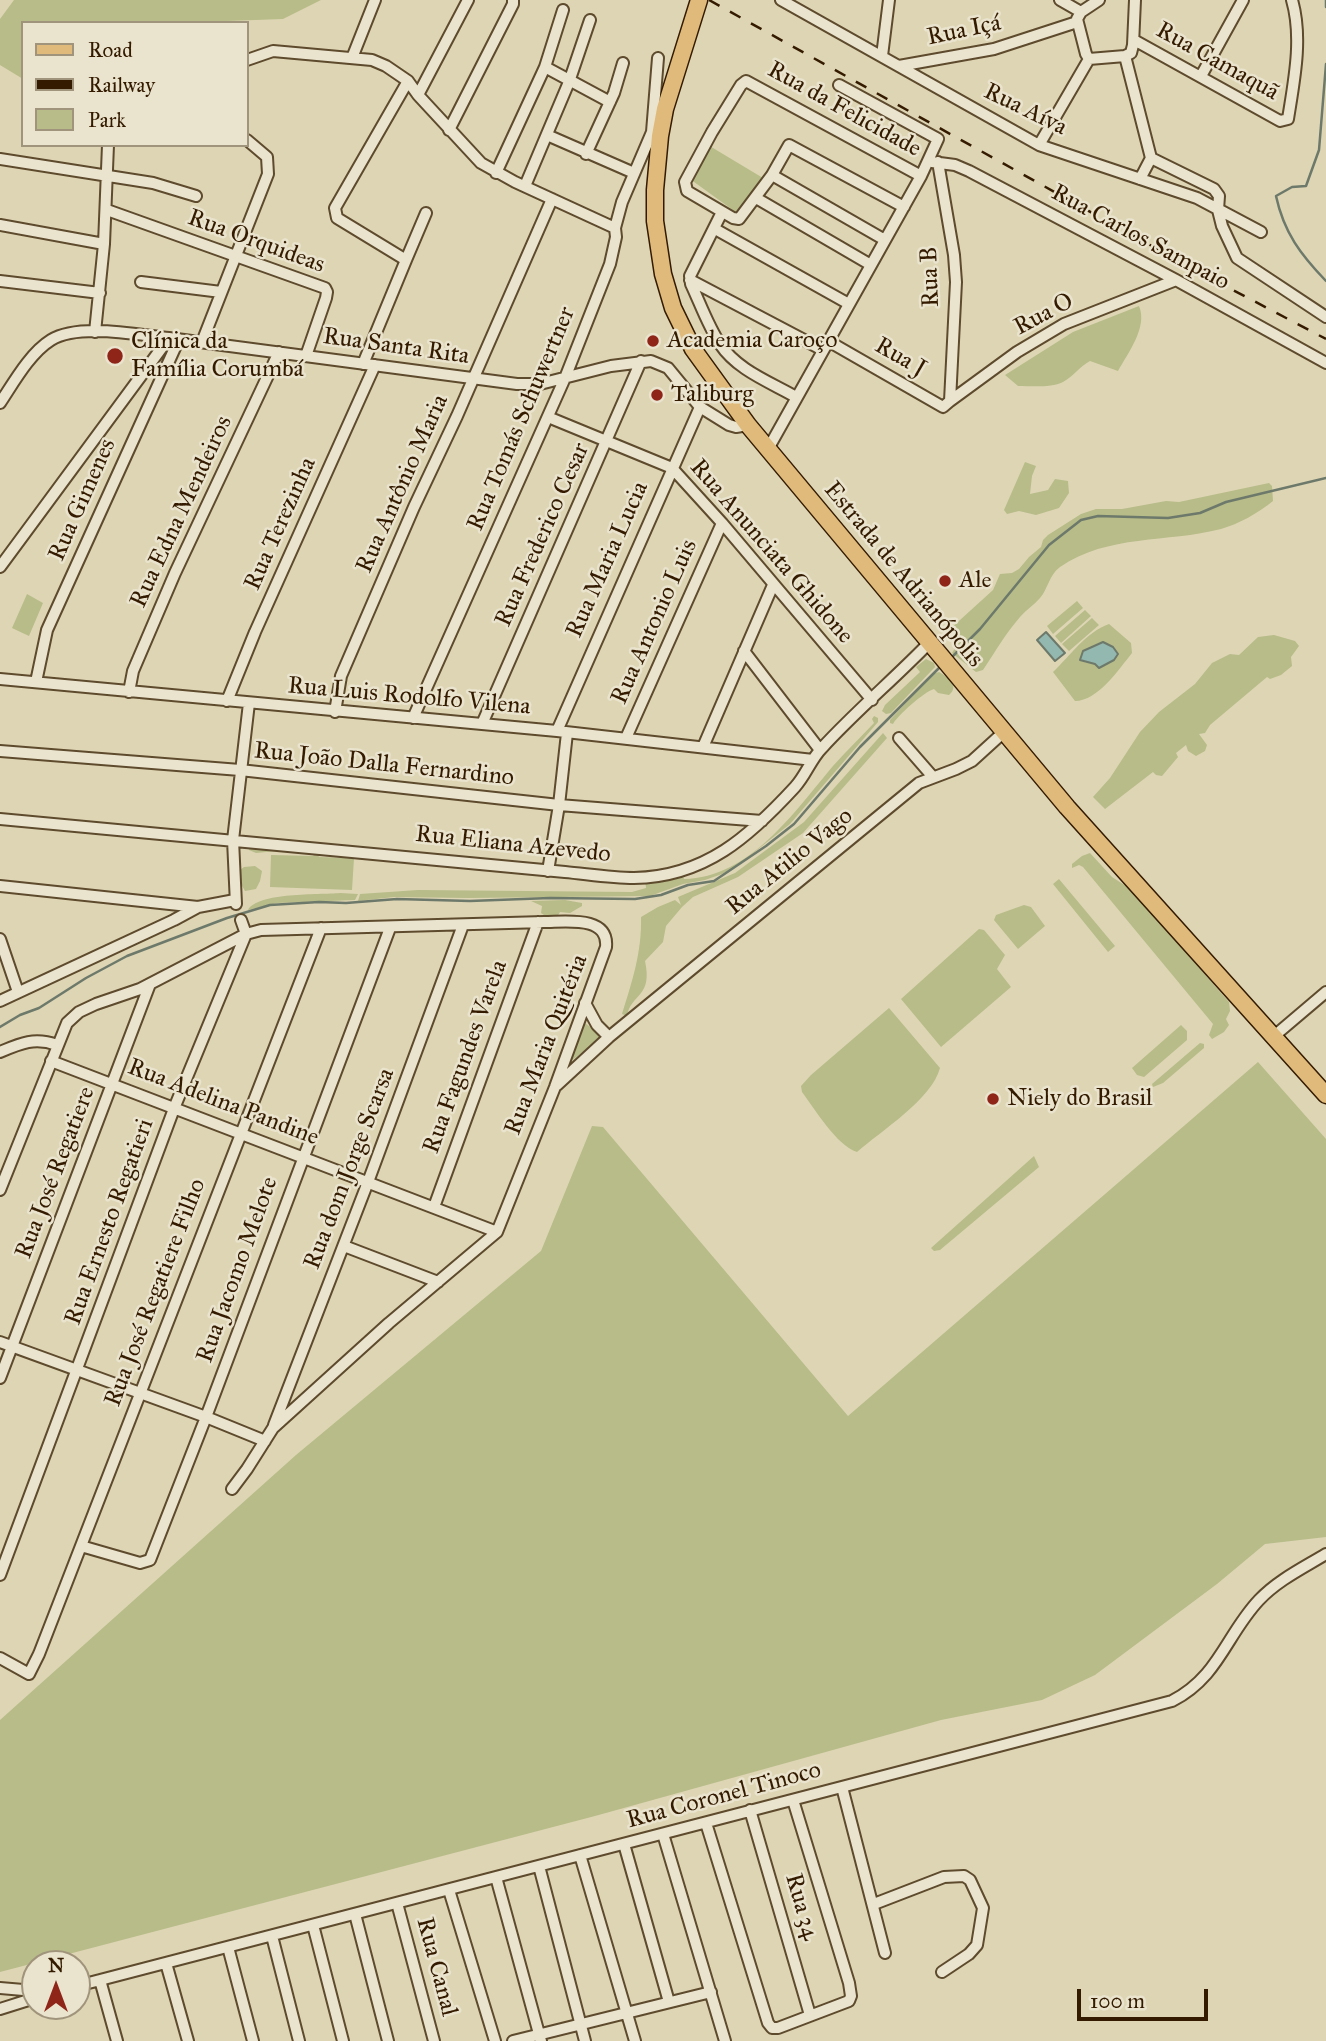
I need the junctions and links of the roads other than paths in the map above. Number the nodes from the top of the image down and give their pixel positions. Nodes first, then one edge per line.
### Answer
1 (375, 0) edge
2 (468, 0) edge
3 (699, 0) edge
4 (781, 0) edge
5 (889, 0) edge
6 (1060, 0) edge
7 (1100, 0) edge
8 (1135, 0) edge
9 (1243, 0) edge
10 (1292, 0) edge
11 (513, 2) edge
12 (563, 10) dead end
13 (1079, 17) junction
14 (590, 20) dead end
15 (1133, 40) junction
16 (882, 56) junction
17 (1125, 56) junction
18 (352, 58) junction
19 (658, 58) dead end
20 (1089, 59) junction
21 (248, 60) edge
22 (623, 63) dead end
23 (899, 66) junction
24 (544, 67) junction
25 (1201, 76) junction
26 (408, 81) junction
27 (569, 82) junction
28 (839, 85) dead end
29 (418, 95) junction
30 (610, 102) junction
31 (449, 130) junction
32 (656, 133) junction
33 (547, 135) junction
34 (248, 141) edge
35 (1039, 145) junction
36 (108, 147) edge
37 (586, 154) junction
38 (1151, 158) junction
39 (0, 159) edge
40 (934, 162) junction
41 (496, 173) junction
42 (634, 173) junction
43 (772, 175) junction
44 (107, 176) junction
45 (921, 176) junction
46 (1140, 179) junction
47 (525, 186) junction
48 (196, 196) dead end
49 (756, 198) junction
50 (552, 199) junction
51 (904, 207) junction
52 (107, 210) junction
53 (1218, 210) junction
54 (722, 212) junction
55 (426, 213) dead end
56 (0, 225) edge
57 (615, 228) junction
58 (715, 229) junction
59 (1261, 232) dead end
60 (885, 240) junction
61 (104, 244) junction
62 (236, 256) junction
63 (406, 260) junction
64 (871, 265) junction
65 (690, 279) junction
66 (1176, 280) junction
67 (0, 281) edge
68 (141, 282) dead end
69 (221, 292) junction
70 (100, 293) junction
71 (849, 304) junction
72 (1326, 317) edge
73 (94, 332) junction
74 (174, 339) junction
75 (202, 342) junction
76 (826, 345) junction
77 (279, 352) junction
78 (306, 356) junction
79 (640, 361) junction
80 (1326, 363) edge
81 (363, 364) junction
82 (375, 365) junction
83 (565, 378) junction
84 (474, 379) junction
85 (950, 396) junction
86 (796, 397) junction
87 (0, 402) edge
88 (700, 407) junction
89 (548, 417) junction
90 (748, 425) junction
91 (607, 441) junction
92 (768, 449) junction
93 (671, 468) junction
94 (722, 523) junction
95 (0, 567) edge
96 (773, 585) junction
97 (932, 647) junction
98 (744, 651) junction
99 (0, 679) edge
100 (36, 682) junction
101 (129, 692) junction
102 (227, 701) junction
103 (872, 701) junction
104 (249, 703) junction
105 (335, 712) junction
106 (413, 718) junction
107 (482, 724) junction
108 (562, 732) junction
109 (1005, 732) junction
110 (626, 738) junction
111 (899, 738) dead end
112 (703, 747) junction
113 (820, 750) junction
114 (0, 751) edge
115 (813, 760) junction
116 (240, 770) junction
117 (933, 777) junction
118 (559, 805) junction
119 (0, 819) edge
120 (762, 821) junction
121 (233, 840) junction
122 (552, 871) junction
123 (557, 885) dead end
124 (0, 886) edge
125 (198, 907) junction
126 (241, 920) dead end
127 (538, 922) junction
128 (463, 925) junction
129 (321, 928) junction
130 (390, 928) junction
131 (246, 934) junction
132 (0, 939) edge
133 (150, 984) junction
134 (18, 992) junction
135 (1326, 992) edge
136 (0, 1001) edge
137 (584, 1003) junction
138 (609, 1037) junction
139 (1273, 1037) junction
140 (57, 1045) junction
141 (0, 1052) edge
142 (51, 1061) junction
143 (113, 1084) junction
144 (1323, 1086) edge
145 (555, 1087) junction
146 (175, 1107) junction
147 (241, 1132) junction
148 (303, 1156) junction
149 (368, 1182) junction
150 (0, 1190) edge
151 (434, 1207) junction
152 (497, 1232) junction
153 (344, 1246) junction
154 (438, 1282) junction
155 (0, 1342) edge
156 (12, 1346) junction
157 (78, 1370) junction
158 (0, 1378) edge
159 (140, 1392) junction
160 (206, 1417) junction
161 (273, 1428) junction
162 (265, 1441) junction
163 (232, 1489) dead end
164 (81, 1546) junction
165 (1326, 1554) edge
166 (0, 1575) edge
167 (0, 1658) edge
168 (842, 1787) junction
169 (793, 1800) junction
170 (750, 1810) junction
171 (706, 1823) junction
172 (663, 1834) junction
173 (624, 1844) junction
174 (580, 1856) junction
175 (539, 1866) junction
176 (496, 1877) junction
177 (449, 1890) junction
178 (397, 1903) junction
179 (874, 1904) junction
180 (355, 1914) junction
181 (313, 1925) junction
182 (272, 1936) junction
183 (228, 1947) junction
184 (885, 1953) dead end
185 (166, 1963) junction
186 (942, 1972) dead end
187 (100, 1980) junction
188 (91, 1982) edge
189 (0, 1988) edge
190 (21, 1990) edge
191 (711, 1992) junction
192 (21, 2002) edge
193 (669, 2002) junction
194 (0, 2009) edge
195 (626, 2013) junction
196 (810, 2015) junction
197 (581, 2024) junction
198 (540, 2038) edge
199 (117, 2041) edge
200 (188, 2041) edge
201 (253, 2041) edge
202 (299, 2041) edge
203 (343, 2041) edge
204 (388, 2041) edge
205 (434, 2041) edge
206 (495, 2041) edge
207 (513, 2041) edge
208 (585, 2041) edge
209 (635, 2041) edge
210 (724, 2041) edge

1 - 18 street
2 - 29 street
3 - 32 main road, Estrada de Adrianópolis
4 - 16 street, Rua Aíva
5 - 16 street
6 - 13 street
7 - 13 street, Rua Içá
8 - 15 street
9 - 25 street
10 - 25 street, Rua Camaquã
11 - 31 street
12 - 24 street
13 - 20 street
13 - 23 street, Rua Içá
14 - 27 street
15 - 17 street
15 - 25 street, Rua Camaquã
16 - 23 street, Rua Aíva
17 - 20 street
17 - 38 street
18 - 21 street
18 - 26 street
19 - 32 street, Rua Tomás Schuwertner
20 - 35 street
22 - 30 street
23 - 35 street, Rua Aíva
24 - 27 street
24 - 41 street
26 - 29 street
26 - 63 street
27 - 30 street
27 - 33 street
28 - 40 street
29 - 31 street
30 - 37 street
31 - 41 street
32 - 42 street, Rua Tomás Schuwertner
32 - 90 main road, Estrada de Adrianópolis
33 - 37 street
33 - 47 street
34 - 62 street
35 - 46 street, Rua Aíva
36 - 44 street
37 - 42 street
38 - 46 street
38 - 53 street, Rua Carlos Sampaio
39 - 44 street, Rua Orquideas
40 - 45 street
40 - 66 street, Rua Carlos Sampaio
40 - 85 street, Rua B
41 - 47 street
42 - 57 street, Rua Tomás Schuwertner
43 - 49 street
43 - 51 street
43 - 60 street
44 - 48 street, Rua Orquideas
44 - 52 street
45 - 51 street
45 - 54 street, Rua da Felicidade
46 - 53 street, Rua Aíva
47 - 50 street
49 - 54 street
49 - 64 street
50 - 57 street
50 - 84 street, Rua Antônio Maria
51 - 60 street
52 - 61 street
52 - 62 street, Rua Orquideas
53 - 59 street, Rua Aíva
53 - 72 street, Rua Carlos Sampaio
54 - 58 street
55 - 63 street
56 - 61 street
57 - 83 street, Rua Tomás Schuwertner
58 - 65 street
58 - 71 street
60 - 64 street
61 - 70 street
62 - 69 street
62 - 78 street, Rua Orquideas
63 - 81 street
64 - 71 street
65 - 76 street
65 - 86 street
66 - 80 street, Rua Carlos Sampaio
66 - 85 street, Rua O
67 - 70 street
68 - 69 street
69 - 75 street
70 - 73 street
71 - 76 street
73 - 74 street, Rua Santa Rita
73 - 87 street, Rua Santa Rita
74 - 75 street, Rua Santa Rita
74 - 95 street
74 - 100 street, Rua Gimenes
75 - 77 street, Rua Santa Rita
76 - 85 street, Rua J
76 - 86 street
77 - 78 street, Rua Santa Rita
77 - 101 street, Rua Edna Mendeiros
78 - 81 street, Rua Santa Rita
79 - 83 street, Rua Santa Rita
79 - 88 street, Rua Santa Rita
79 - 91 street, Rua Frederico Cesar
81 - 82 street, Rua Santa Rita
82 - 84 street, Rua Santa Rita
82 - 102 street, Rua Terezinha
83 - 84 street, Rua Santa Rita
83 - 89 street, Rua Tomás Schuwertner
84 - 105 street, Rua Antônio Maria
86 - 92 street
88 - 90 street, Rua Santa Rita
88 - 93 street, Rua Maria Lucia
89 - 91 street, Rua Anunciata Ghidone
89 - 106 street, Rua Tomás Schuwertner
90 - 92 main road, Estrada de Adrianópolis
91 - 93 street, Rua Anunciata Ghidone
91 - 107 street, Rua Frederico Cesar
92 - 97 main road, Estrada de Adrianópolis
93 - 94 street, Rua Anunciata Ghidone
93 - 108 street, Rua Maria Lucia
94 - 96 street, Rua Anunciata Ghidone
94 - 110 street, Rua Antonio Luis
96 - 98 street
96 - 103 street, Rua Anunciata Ghidone
97 - 103 street, Rua Eliana Azevedo
97 - 109 main road, Estrada de Adrianópolis
98 - 112 street
98 - 113 street
99 - 100 street, Rua Luis Rodolfo Vilena
100 - 101 street, Rua Luis Rodolfo Vilena
101 - 102 street, Rua Luis Rodolfo Vilena
102 - 104 street, Rua Luis Rodolfo Vilena
103 - 113 street, Rua Eliana Azevedo
104 - 105 street, Rua Luis Rodolfo Vilena
104 - 116 street
105 - 106 street, Rua Luis Rodolfo Vilena
106 - 107 street, Rua Luis Rodolfo Vilena
107 - 108 street, Rua Luis Rodolfo Vilena
108 - 110 street, Rua Luis Rodolfo Vilena
108 - 118 street, Rua Maria Lucia
109 - 117 street, Rua Atilio Vago
109 - 139 main road, Estrada de Adrianópolis
110 - 112 street, Rua Luis Rodolfo Vilena
111 - 117 street
112 - 115 street, Rua Luis Rodolfo Vilena
113 - 115 street, Rua Eliana Azevedo
114 - 116 street, Rua João Dalla Fernardino
115 - 120 street, Rua Eliana Azevedo
116 - 118 street, Rua João Dalla Fernardino
116 - 121 street
117 - 138 street, Rua Atilio Vago
118 - 120 street, Rua João Dalla Fernardino
118 - 122 street, Rua Maria Lucia
119 - 121 street, Rua Eliana Azevedo
120 - 122 street, Rua Eliana Azevedo
121 - 122 street, Rua Eliana Azevedo
121 - 125 street
122 - 123 street, Rua Maria Lucia
124 - 125 street
125 - 134 street
126 - 131 street
127 - 128 street, Rua Maria Quitéria
127 - 137 street, Rua Maria Quitéria
127 - 151 street, Rua Fagundes Varela
128 - 130 street, Rua Maria Quitéria
128 - 149 street, Rua dom Jorge Scarsa
129 - 130 street, Rua Maria Quitéria
129 - 131 street, Rua Maria Quitéria
129 - 147 street, Rua José Regatiere Filho
130 - 148 street, Rua Jacomo Melote
131 - 133 street, Rua Maria Quitéria
131 - 146 street, Rua Ernesto Regatieri
132 - 134 street
133 - 140 street, Rua Maria Quitéria
133 - 143 street, Rua José Regatiere
134 - 136 street
135 - 139 street
137 - 138 street
137 - 145 street, Rua Maria Quitéria
138 - 145 street, Rua Atilio Vago
139 - 144 main road, Estrada de Adrianópolis
140 - 141 street
140 - 142 street
142 - 143 street, Rua Adelina Pandine
142 - 150 street
143 - 146 street, Rua Adelina Pandine
143 - 156 street, Rua José Regatiere
145 - 152 street, Rua Maria Quitéria
146 - 147 street, Rua Adelina Pandine
146 - 157 street, Rua Ernesto Regatieri
147 - 148 street, Rua Adelina Pandine
147 - 159 street, Rua José Regatiere Filho
148 - 149 street, Rua Adelina Pandine
148 - 160 street, Rua Jacomo Melote
149 - 151 street, Rua Adelina Pandine
149 - 153 street, Rua dom Jorge Scarsa
151 - 152 street, Rua Adelina Pandine
152 - 154 street, Rua Maria Quitéria
153 - 154 street
153 - 161 street, Rua dom Jorge Scarsa
154 - 161 street, Rua Maria Quitéria
155 - 156 street
156 - 157 street
156 - 158 street, Rua José Regatiere
157 - 159 street
157 - 166 street, Rua Ernesto Regatieri
159 - 160 street
159 - 164 street, Rua José Regatiere Filho
160 - 162 street
160 - 164 street, Rua Jacomo Melote
161 - 162 street, Rua Maria Quitéria
162 - 163 street, Rua Maria Quitéria
164 - 167 street, Rua José Regatiere Filho
165 - 168 street, Rua Coronel Tinoco
168 - 169 street, Rua Coronel Tinoco
168 - 179 street
169 - 170 street, Rua Coronel Tinoco
169 - 196 street
170 - 171 street, Rua Coronel Tinoco
170 - 196 street, Rua 34
171 - 172 street, Rua Coronel Tinoco
171 - 196 street
172 - 173 street, Rua Coronel Tinoco
172 - 191 street
173 - 174 street, Rua Coronel Tinoco
173 - 193 street
174 - 175 street, Rua Coronel Tinoco
174 - 195 street
175 - 176 street, Rua Coronel Tinoco
175 - 197 street
176 - 177 street, Rua Coronel Tinoco
176 - 198 street
177 - 178 street, Rua Coronel Tinoco
177 - 206 street
178 - 180 street, Rua Coronel Tinoco
178 - 205 street, Rua Canal
179 - 184 street
179 - 186 street
180 - 181 street, Rua Coronel Tinoco
180 - 204 street
181 - 182 street, Rua Coronel Tinoco
181 - 203 street
182 - 183 street, Rua Coronel Tinoco
182 - 202 street
183 - 185 street, Rua Coronel Tinoco
183 - 201 street
185 - 187 street, Rua Coronel Tinoco
185 - 200 street
187 - 188 street, Rua Coronel Tinoco
187 - 199 street
189 - 190 street
191 - 193 street
191 - 210 street
192 - 194 street
193 - 195 street
195 - 197 street
195 - 209 street
197 - 198 street
197 - 208 street
198 - 207 street

